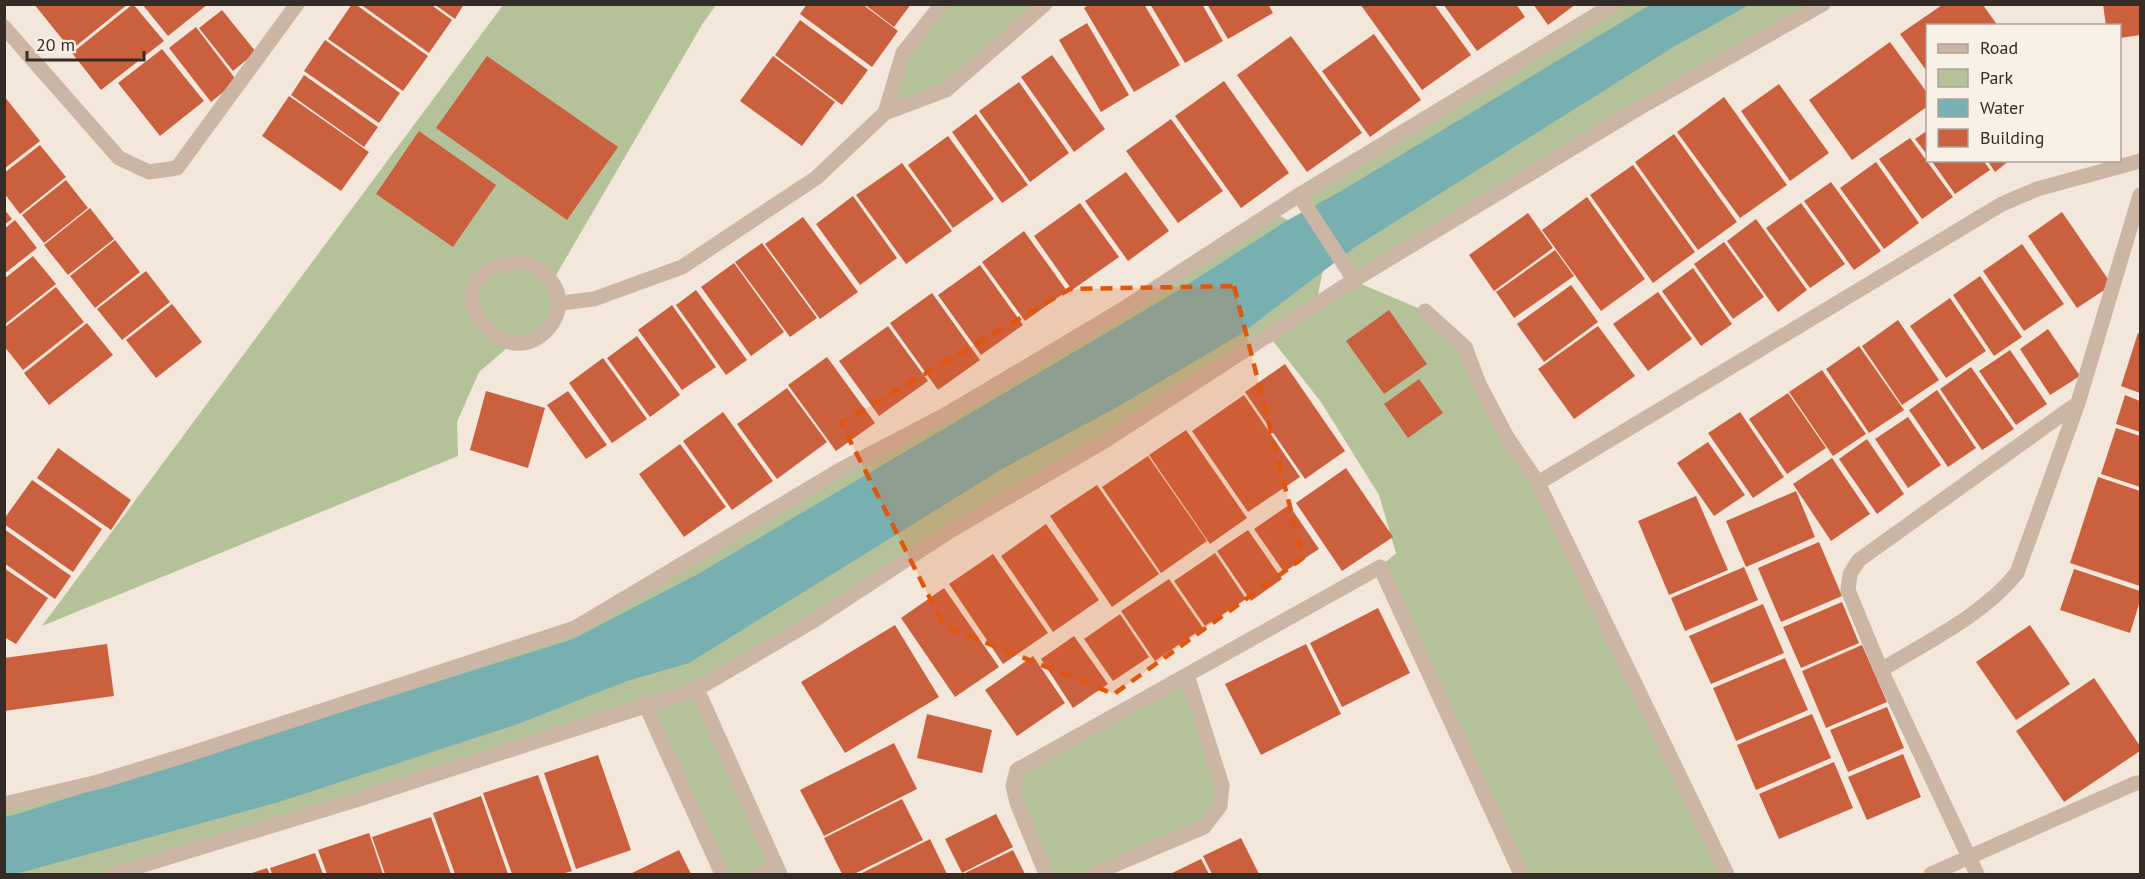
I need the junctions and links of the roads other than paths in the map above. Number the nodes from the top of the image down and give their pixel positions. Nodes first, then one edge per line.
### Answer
1 (942, 4) edge
2 (1045, 4) edge
3 (1614, 4) edge
4 (1823, 4) edge
5 (292, 7) edge
6 (4, 27) edge
7 (885, 113) junction
8 (2140, 161) edge
9 (1299, 195) junction
10 (2140, 195) edge
11 (1354, 280) junction
12 (561, 303) junction
13 (1425, 311) dead end
14 (2078, 404) junction
15 (1538, 483) junction
16 (1881, 670) junction
17 (1187, 675) junction
18 (698, 689) junction
19 (645, 704) junction
20 (2140, 783) edge
21 (4, 804) edge
22 (1968, 858) junction
23 (778, 871) edge
24 (114, 874) edge
25 (722, 874) edge
26 (761, 874) edge
27 (1047, 874) edge
28 (1093, 874) edge
29 (1521, 874) edge
30 (1727, 874) edge
31 (1931, 874) edge
32 (1977, 874) edge

1 - 7 street
2 - 7 street
3 - 9 street
4 - 11 street
5 - 6 street
7 - 12 street
8 - 15 street
9 - 11 street
9 - 21 street
10 - 14 street
11 - 18 street
12 - 12 street
13 - 15 street
14 - 16 street
14 - 16 street
15 - 30 street
16 - 22 street
17 - 27 street
17 - 28 street
17 - 29 street
18 - 19 street
18 - 23 street
19 - 24 street
19 - 25 street
20 - 22 street
22 - 31 street
22 - 32 street
23 - 26 street

